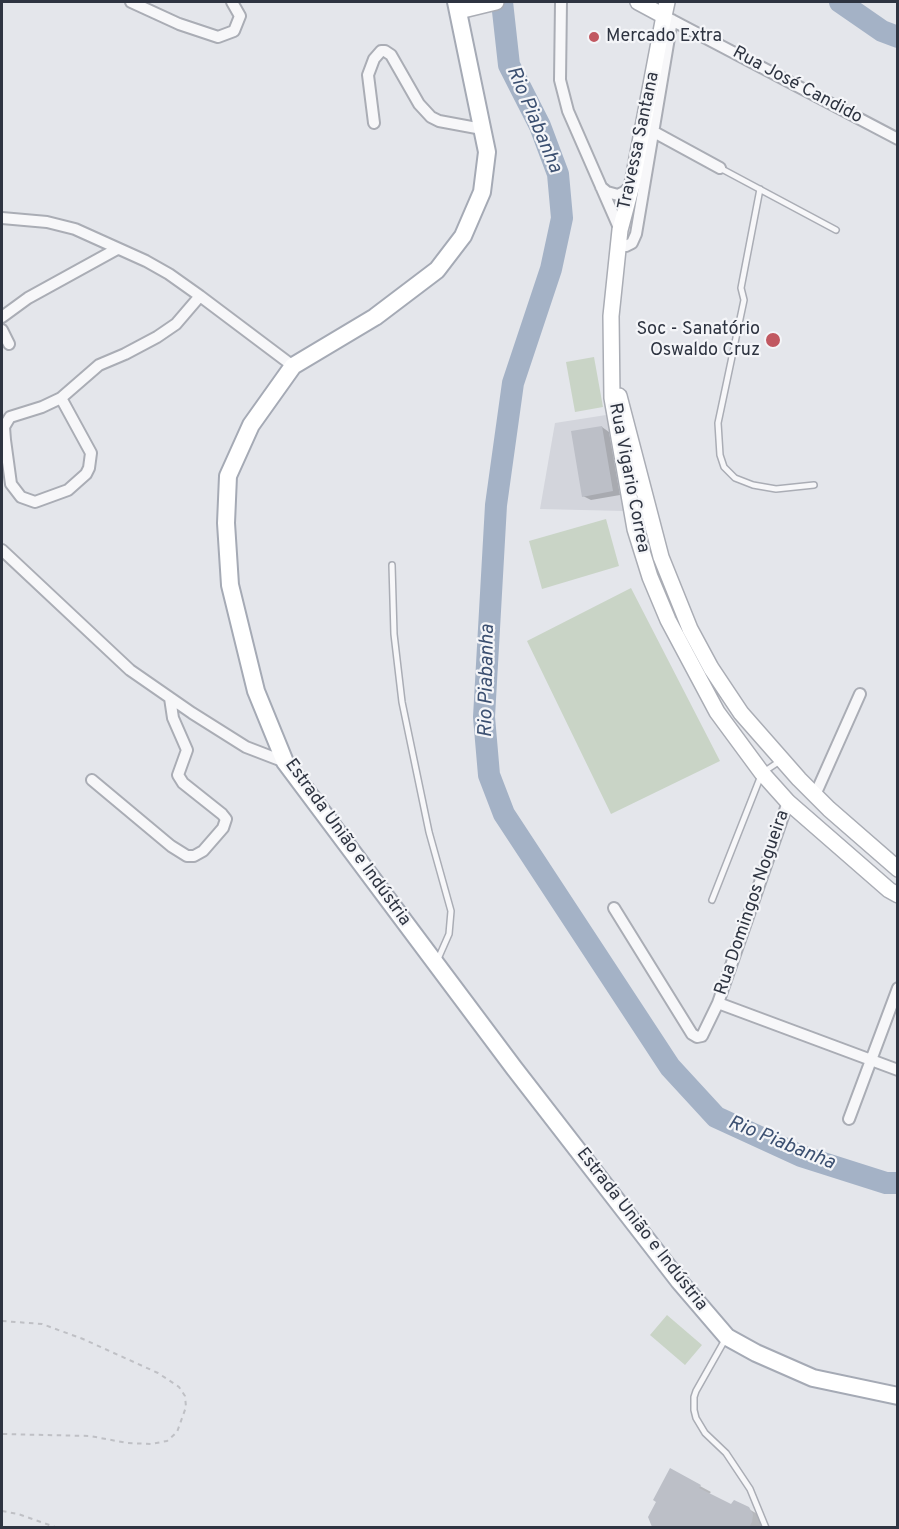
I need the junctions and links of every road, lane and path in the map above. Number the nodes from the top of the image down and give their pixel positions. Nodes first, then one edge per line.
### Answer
1 (131, 2) edge
2 (232, 2) edge
3 (496, 2) edge
4 (561, 2) edge
5 (638, 2) edge
6 (458, 6) edge
7 (668, 13) edge
8 (374, 123) dead end
9 (482, 129) junction
10 (654, 132) junction
11 (897, 140) edge
12 (720, 168) joint
13 (632, 185) junction
14 (601, 186) junction
15 (760, 189) junction
16 (2, 218) edge
17 (836, 230) dead end
18 (619, 238) junction
19 (117, 249) junction
20 (200, 296) junction
21 (2, 317) edge
22 (2, 330) edge
23 (9, 344) dead end
24 (610, 364) junction
25 (294, 366) junction
26 (61, 398) junction
27 (814, 485) dead end
28 (2, 550) edge
29 (661, 557) junction
30 (644, 558) junction
31 (392, 566) dead end
32 (860, 694) dead end
33 (170, 698) junction
34 (781, 760) junction
35 (285, 762) junction
36 (762, 773) junction
37 (92, 780) dead end
38 (815, 795) junction
39 (788, 802) junction
40 (897, 869) edge
41 (897, 895) edge
42 (712, 900) dead end
43 (614, 909) dead end
44 (436, 963) junction
45 (897, 988) edge
46 (718, 1004) junction
47 (871, 1061) junction
48 (897, 1070) edge
49 (849, 1119) dead end
50 (2, 1321) edge
51 (727, 1337) junction
52 (897, 1396) edge
53 (2, 1434) edge
54 (2, 1511) edge
55 (58, 1527) edge
56 (766, 1527) edge

1 - 2 street
3 - 6 street
4 - 14 street, Rua Vigario Correa
5 - 7 street
6 - 9 main road, Estrada União e Indústria
7 - 10 street
7 - 11 street, Rua José Candido
7 - 13 street, Travessa Santana
8 - 9 street
9 - 25 main road, Estrada União e Indústria
10 - 12 street
10 - 18 street
12 - 15 lane
13 - 14 street
13 - 18 street, Travessa Santana
14 - 18 street, Rua Vigario Correa
15 - 17 lane
15 - 27 lane
16 - 19 street
18 - 24 street, Rua Vigario Correa
19 - 20 street
19 - 21 street
20 - 25 street
20 - 26 street
22 - 23 street
24 - 29 street, Rua Vigario Correa
24 - 30 street, Rua Vigario Correa
25 - 35 main road, Estrada União e Indústria
26 - 26 street
28 - 33 street
29 - 30 street
29 - 34 street, Rua Vigario Correa
30 - 36 street, Rua Vigario Correa
31 - 44 lane
32 - 38 street
33 - 35 street
33 - 37 street
34 - 36 lane
34 - 38 street, Rua Vigario Correa
35 - 44 main road, Estrada União e Indústria
36 - 39 street, Rua Vigario Correa
36 - 42 lane
38 - 40 street, Rua Vigario Correa
39 - 41 street, Rua Vigario Correa
39 - 46 street, Rua Domingos Nogueira
43 - 46 street, Rua Domingos Nogueira
44 - 51 main road, Estrada União e Indústria
45 - 47 street
46 - 47 street
47 - 48 street
47 - 49 street
50 - 53 path
51 - 52 main road, Estrada União e Indústria
51 - 56 lane
54 - 55 path

